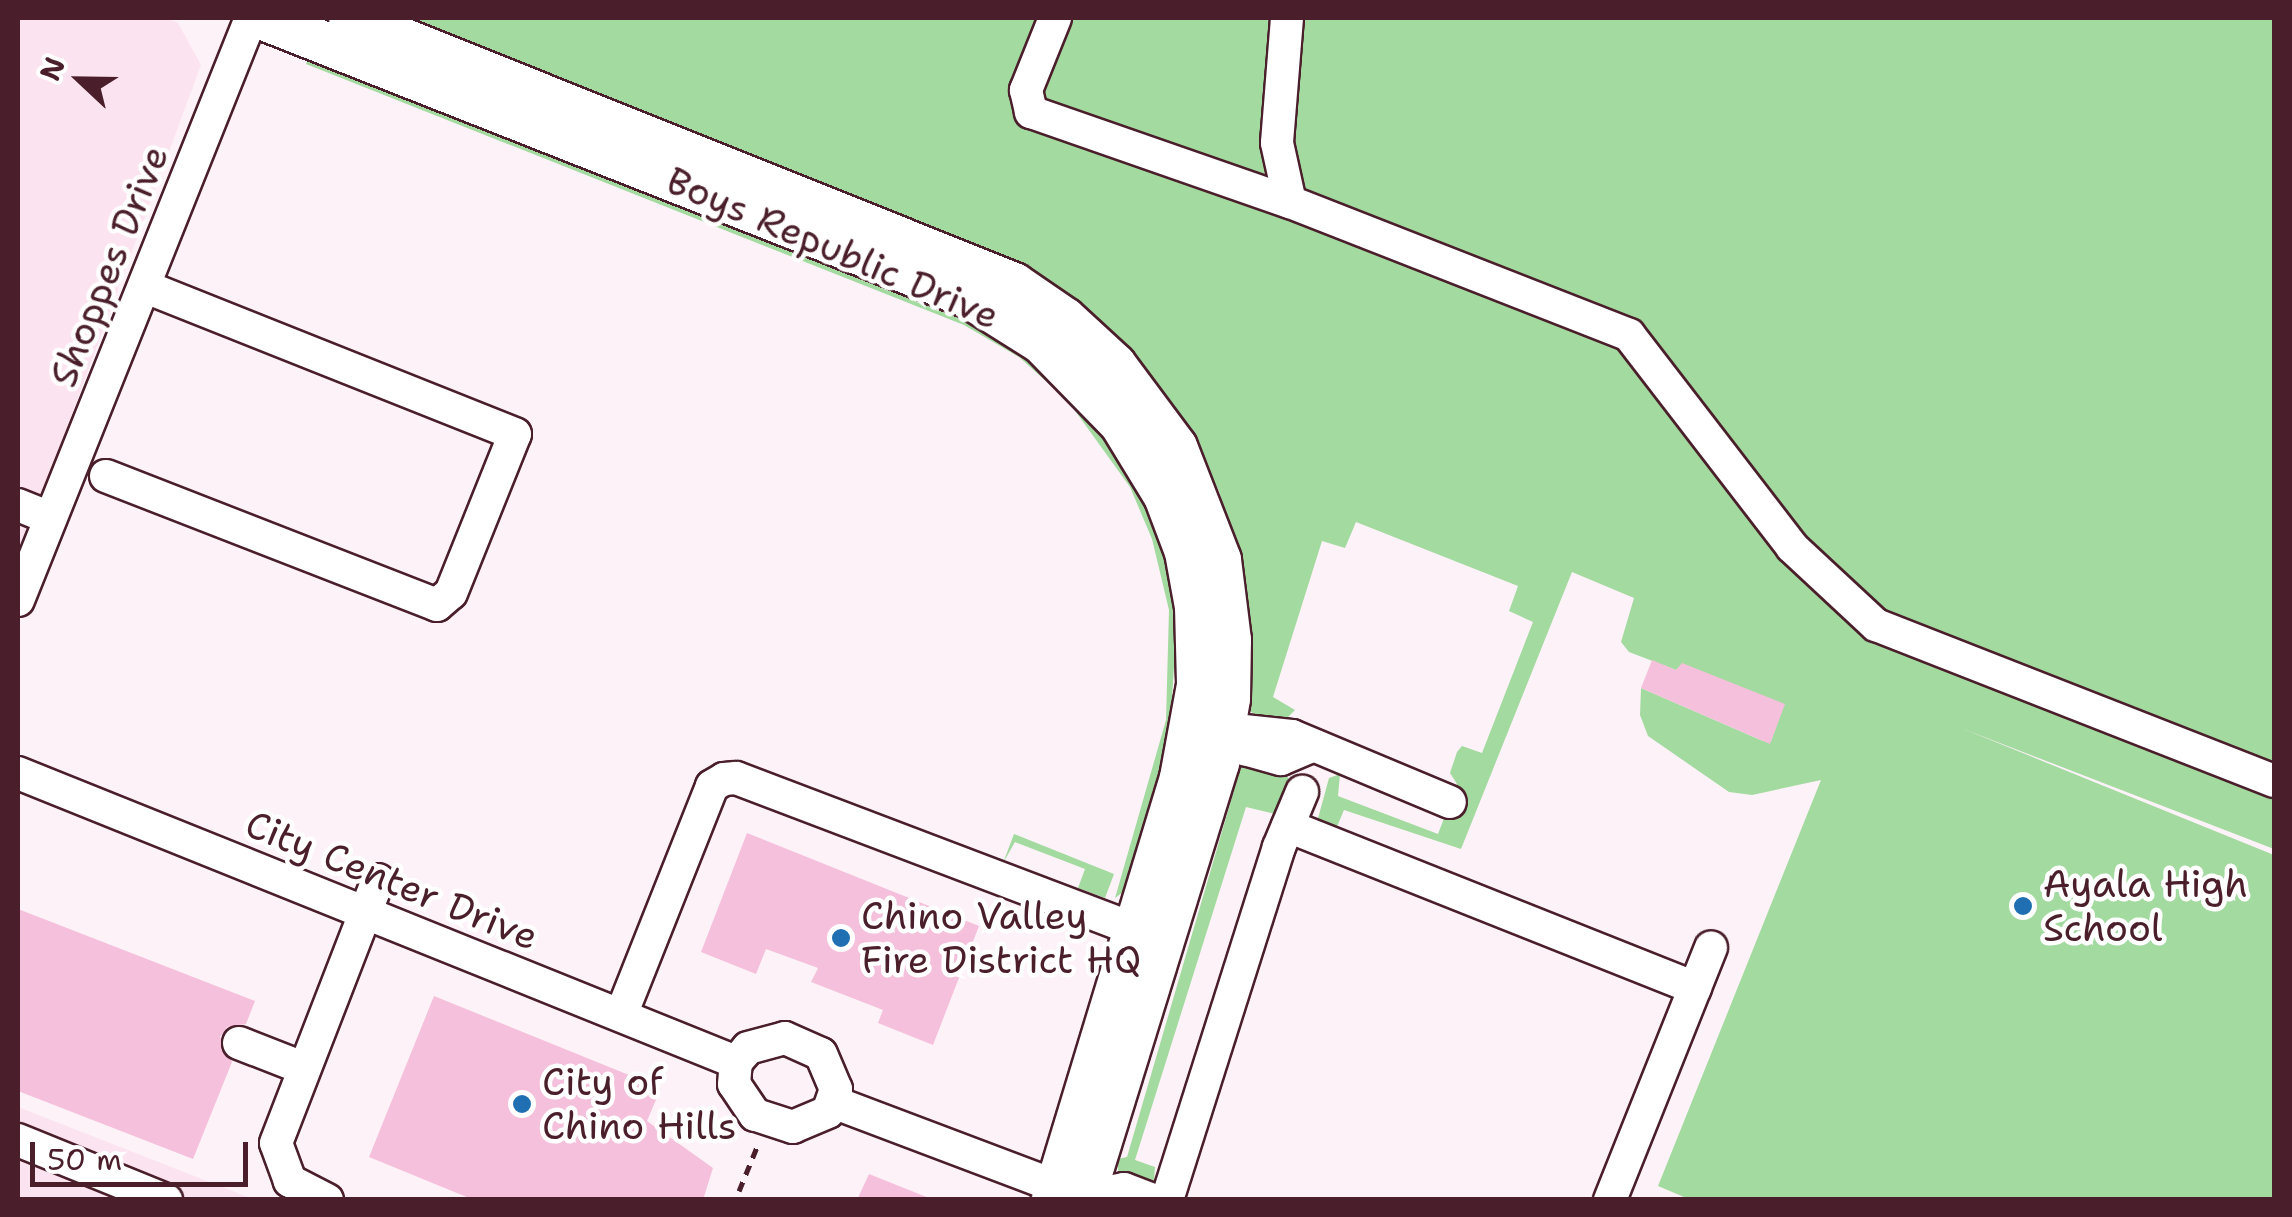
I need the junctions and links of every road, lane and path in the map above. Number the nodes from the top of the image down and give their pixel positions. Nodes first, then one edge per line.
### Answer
1 (251, 18) edge
2 (261, 18) edge
3 (350, 18) edge
4 (1055, 18) edge
5 (1286, 18) edge
6 (1290, 202) junction
7 (144, 286) junction
8 (106, 476) dead end
9 (18, 505) edge
10 (51, 518) junction
11 (18, 600) edge
12 (1225, 729) junction
13 (18, 773) edge
14 (2274, 781) edge
15 (1302, 792) dead end
16 (1450, 802) dead end
17 (1288, 826) junction
18 (378, 880) dead end
19 (366, 912) junction
20 (1149, 935) junction
21 (1711, 947) dead end
22 (1694, 988) junction
23 (621, 1015) junction
24 (239, 1043) dead end
25 (736, 1062) junction
26 (303, 1068) junction
27 (833, 1102) junction
28 (18, 1140) edge
29 (758, 1144) dead end
30 (739, 1191) dead end
31 (1073, 1196) edge
32 (166, 1200) edge
33 (327, 1200) edge
34 (1152, 1200) edge
35 (1168, 1200) edge
36 (1610, 1200) edge

1 - 7 street, Shoppes Drive
2 - 20 main road, Boys Republic Drive
3 - 12 main road, Boys Republic Drive
4 - 6 street
5 - 6 street
6 - 14 street
7 - 8 street
7 - 10 street, Shoppes Drive
9 - 10 street
10 - 11 street, Shoppes Drive
12 - 16 street
12 - 20 main road, Boys Republic Drive
13 - 19 street, City Center Drive
15 - 17 street
17 - 22 street
17 - 35 street
18 - 19 street
19 - 23 street, City Center Drive
19 - 26 street
20 - 23 street
20 - 31 main road, Boys Republic Drive
21 - 22 street
22 - 36 street
23 - 25 street, City Center Drive
24 - 26 street
25 - 27 street
25 - 27 street
26 - 33 street
27 - 31 street
28 - 32 street
29 - 30 path
31 - 34 street

